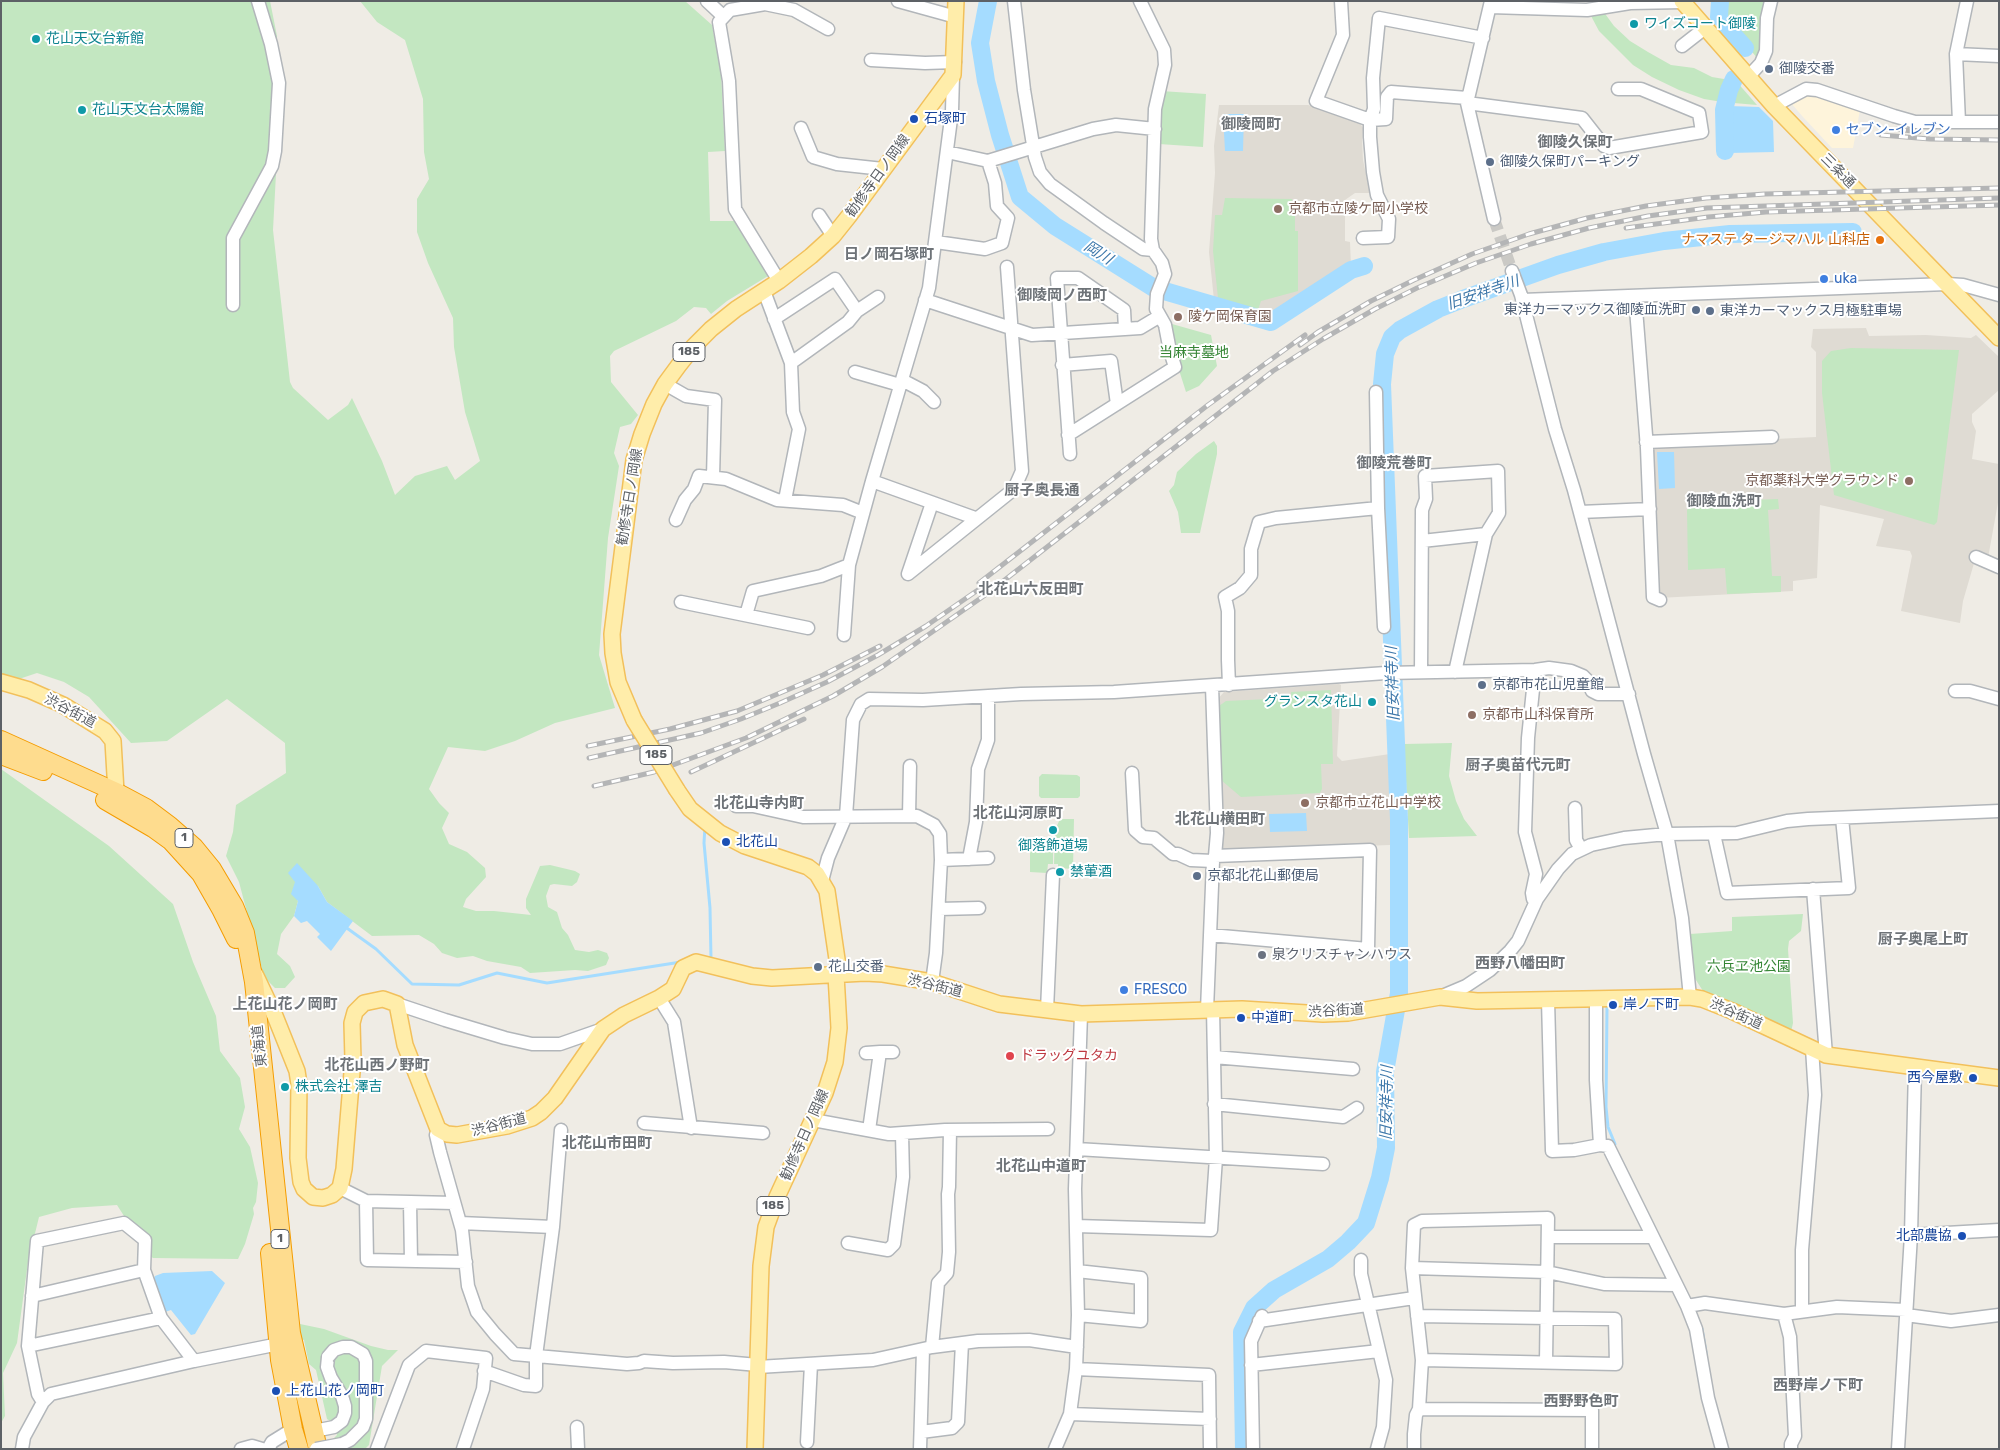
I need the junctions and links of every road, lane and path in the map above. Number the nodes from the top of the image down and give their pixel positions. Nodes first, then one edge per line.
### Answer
1 (258, 1) edge
2 (707, 1) edge
3 (898, 1) edge
4 (956, 1) edge
5 (1014, 1) edge
6 (1140, 1) edge
7 (1341, 1) edge
8 (1771, 1) edge
9 (1967, 1) edge
10 (1682, 2) edge
11 (764, 3) edge
12 (1489, 3) edge
13 (795, 6) edge
14 (723, 16) junction
15 (956, 17) junction
16 (1705, 28) junction
17 (828, 29) dead end
18 (1483, 38) junction
19 (1682, 46) dead end
20 (1956, 54) junction
21 (1999, 56) edge
22 (871, 60) dead end
23 (954, 69) junction
24 (1748, 77) junction
25 (1618, 89) dead end
26 (1467, 101) junction
27 (1774, 106) junction
28 (1370, 120) junction
29 (1960, 122) junction
30 (1999, 122) edge
31 (800, 128) dead end
32 (1155, 129) junction
33 (1034, 146) junction
34 (947, 152) junction
35 (988, 161) junction
36 (883, 169) junction
37 (819, 215) dead end
38 (1494, 219) tunnel mouth
39 (833, 236) junction
40 (1363, 238) dead end
41 (936, 242) junction
42 (1153, 250) junction
43 (1008, 267) dead end
44 (1514, 276) tunnel mouth
45 (779, 281) junction
46 (1947, 284) junction
47 (764, 290) junction
48 (1999, 295) edge
49 (1635, 296) junction
50 (878, 297) dead end
51 (925, 300) junction
52 (1522, 300) junction
53 (233, 305) dead end
54 (857, 311) junction
55 (1160, 316) junction
56 (774, 319) junction
57 (1012, 329) junction
58 (1125, 329) junction
59 (1060, 333) junction
60 (1999, 338) edge
61 (791, 363) junction
62 (1062, 365) junction
63 (855, 372) dead end
64 (901, 383) junction
65 (666, 384) junction
66 (1376, 392) dead end
67 (934, 402) dead end
68 (1117, 404) junction
69 (1068, 435) junction
70 (1772, 437) dead end
71 (1646, 442) junction
72 (1070, 454) dead end
73 (713, 478) junction
74 (872, 481) junction
75 (785, 500) junction
76 (932, 503) junction
77 (1378, 508) junction
78 (1650, 509) junction
79 (1580, 512) junction
80 (863, 513) junction
81 (976, 518) junction
82 (676, 520) dead end
83 (1486, 534) junction
84 (1422, 540) junction
85 (1976, 557) dead end
86 (850, 565) junction
87 (1999, 568) edge
88 (1660, 600) dead end
89 (681, 602) dead end
90 (746, 615) junction
91 (1384, 627) dead end
92 (808, 628) dead end
93 (844, 635) dead end
94 (1535, 670) junction
95 (1420, 672) junction
96 (1455, 672) junction
97 (1, 682) edge
98 (1229, 685) junction
99 (1212, 686) junction
100 (1955, 691) dead end
101 (1629, 694) junction
102 (988, 696) junction
103 (1999, 700) edge
104 (1, 740) edge
105 (1, 755) edge
106 (910, 766) dead end
107 (1132, 773) dead end
108 (116, 792) junction
109 (736, 806) dead end
110 (1575, 808) dead end
111 (1999, 811) edge
112 (846, 816) junction
113 (909, 816) junction
114 (1842, 818) junction
115 (1667, 834) junction
116 (1714, 834) junction
117 (1581, 849) junction
118 (988, 858) dead end
119 (1214, 858) junction
120 (969, 859) junction
121 (942, 860) junction
122 (1053, 875) dead end
123 (822, 881) junction
124 (1813, 890) junction
125 (1536, 901) junction
126 (979, 908) dead end
127 (939, 909) junction
128 (1210, 935) junction
129 (251, 967) junction
130 (836, 975) junction
131 (932, 982) junction
132 (1440, 997) junction
133 (1690, 997) junction
134 (659, 998) junction
135 (1596, 999) junction
136 (1548, 1000) junction
137 (397, 1004) junction
138 (1210, 1009) junction
139 (1048, 1010) junction
140 (1081, 1014) junction
141 (277, 1023) junction
142 (258, 1026) junction
143 (602, 1029) junction
144 (1812, 1048) junction
145 (866, 1053) dead end
146 (1826, 1055) junction
147 (1214, 1057) junction
148 (1916, 1068) junction
149 (1353, 1069) dead end
150 (1999, 1078) edge
151 (1214, 1104) junction
152 (1357, 1108) dead end
153 (813, 1120) junction
154 (644, 1122) dead end
155 (691, 1128) junction
156 (438, 1129) junction
157 (1048, 1129) dead end
158 (561, 1130) dead end
159 (869, 1130) junction
160 (950, 1130) junction
161 (763, 1133) dead end
162 (902, 1134) junction
163 (1600, 1145) junction
164 (1077, 1149) junction
165 (1216, 1158) junction
166 (1323, 1164) dead end
167 (340, 1188) junction
168 (366, 1201) junction
169 (410, 1202) junction
170 (454, 1203) junction
171 (460, 1223) junction
172 (1076, 1226) junction
173 (553, 1227) junction
174 (1999, 1230) edge
175 (1911, 1235) junction
176 (1549, 1237) junction
177 (1653, 1237) junction
178 (848, 1243) dead end
179 (1361, 1260) dead end
180 (411, 1261) junction
181 (466, 1262) junction
182 (1412, 1268) junction
183 (144, 1270) junction
184 (1077, 1271) junction
185 (1547, 1272) junction
186 (1676, 1285) junction
187 (32, 1296) junction
188 (1414, 1298) junction
189 (1369, 1305) junction
190 (1687, 1306) junction
191 (1802, 1310) junction
192 (1906, 1313) junction
193 (1784, 1314) junction
194 (1078, 1315) junction
195 (1999, 1315) edge
196 (1417, 1316) junction
197 (1547, 1317) junction
198 (161, 1318) junction
199 (962, 1343) junction
200 (279, 1344) junction
201 (28, 1346) junction
202 (1077, 1347) junction
203 (928, 1349) junction
204 (1379, 1351) junction
205 (536, 1356) junction
206 (1422, 1360) junction
207 (194, 1361) junction
208 (1546, 1362) junction
209 (811, 1364) junction
210 (1251, 1365) junction
211 (758, 1366) junction
212 (1076, 1369) junction
213 (484, 1371) junction
214 (43, 1402) junction
215 (1418, 1409) junction
216 (1070, 1414) junction
217 (1210, 1420) junction
218 (577, 1427) dead end
219 (293, 1429) junction
220 (314, 1431) junction
221 (921, 1432) junction
222 (807, 1442) dead end
223 (258, 1447) edge
224 (22, 1449) edge
225 (240, 1449) edge
226 (268, 1449) edge
227 (299, 1449) edge
228 (317, 1449) edge
229 (377, 1449) edge
230 (463, 1449) edge
231 (578, 1449) edge
232 (755, 1449) edge
233 (920, 1449) edge
234 (1055, 1449) edge
235 (1210, 1449) edge
236 (1254, 1449) edge
237 (1377, 1449) edge
238 (1414, 1449) edge
239 (1592, 1449) edge
240 (1722, 1449) edge
241 (1791, 1449) edge
242 (1898, 1449) edge

1 - 53 street
2 - 14 street
3 - 15 street
4 - 15 main road
5 - 33 street
6 - 32 street
7 - 28 street
8 - 24 street
9 - 20 street
10 - 12 street
10 - 16 main road, 三条通
11 - 13 street
11 - 14 street
12 - 18 street
13 - 17 street
14 - 45 street
15 - 23 main road
16 - 19 street
16 - 24 main road, 三条通
18 - 26 street
18 - 28 street
20 - 21 street
20 - 29 street
22 - 23 street
23 - 34 street
23 - 36 main road, 勧修寺日ノ岡線 / 185
24 - 27 main road, 三条通
25 - 26 street
26 - 28 street
26 - 38 street
27 - 29 street
27 - 46 main road, 三条通
28 - 40 street
29 - 30 street
31 - 36 street
32 - 33 street
32 - 42 street
33 - 35 street
33 - 42 street
34 - 35 street
34 - 41 street
35 - 41 street
36 - 39 main road, 勧修寺日ノ岡線 / 185
37 - 39 street
39 - 45 main road, 勧修寺日ノ岡線 / 185
41 - 51 street
42 - 55 street
43 - 57 street
44 - 52 street
45 - 47 main road, 勧修寺日ノ岡線 / 185
46 - 48 street
46 - 49 street
46 - 60 main road, 三条通
47 - 56 street
47 - 65 main road, 勧修寺日ノ岡線 / 185
49 - 52 street
49 - 71 street
50 - 54 street
51 - 57 street
51 - 64 street
52 - 79 street
54 - 56 street
54 - 61 street
55 - 58 street
55 - 68 street
56 - 61 street
57 - 59 street
57 - 81 street
58 - 59 street
58 - 59 street
59 - 62 street
61 - 75 street
62 - 68 street
62 - 69 street
63 - 64 street
64 - 67 street
64 - 74 street
65 - 73 street
65 - 123 main road, 勧修寺日ノ岡線 / 185, bridge
66 - 77 street
68 - 69 street
69 - 72 street
70 - 71 street
71 - 78 street
73 - 75 street
73 - 82 street
74 - 76 street
74 - 80 street
75 - 80 street
76 - 81 street
76 - 81 street
77 - 91 street
77 - 98 street
78 - 79 street
78 - 88 street
79 - 101 street
80 - 86 street
83 - 84 street
83 - 84 street
83 - 96 street
84 - 95 street
85 - 87 street
86 - 90 street
86 - 93 street
89 - 90 street
90 - 92 street
94 - 96 street
94 - 101 street
94 - 125 street
95 - 96 street
95 - 98 street
97 - 108 main road, 渋谷街道
98 - 99 street
99 - 102 street
99 - 119 street
100 - 103 street
101 - 115 street
102 - 112 street
102 - 120 street
104 - 108 highway, 東海道 / 1
105 - 200 highway, 東海道 / 1
106 - 113 street
107 - 119 street
108 - 129 highway, 東海道 / 1
109 - 112 street
110 - 117 street
111 - 114 street
112 - 113 street
112 - 123 street
113 - 121 street
114 - 116 street
114 - 124 street
115 - 116 street
115 - 117 street
115 - 133 street
116 - 124 street
117 - 125 street
118 - 120 street
119 - 128 street
119 - 128 street
120 - 121 street
121 - 127 street
122 - 139 street
123 - 130 main road, 勧修寺日ノ岡線 / 185
124 - 146 street
125 - 132 street
126 - 127 street
127 - 131 street
128 - 138 street
129 - 141 main road
129 - 142 highway, 東海道 / 1
130 - 131 main road, 渋谷街道
130 - 134 main road, 渋谷街道
130 - 153 main road, 勧修寺日ノ岡線 / 185
131 - 139 main road, 渋谷街道
132 - 136 main road, 渋谷街道
132 - 138 main road, 渋谷街道
133 - 135 main road, 渋谷街道
133 - 144 main road, 渋谷街道
134 - 143 main road, 渋谷街道
134 - 155 street
135 - 136 main road, 渋谷街道
135 - 163 street
136 - 163 street
137 - 143 street
137 - 156 main road
137 - 167 main road
138 - 140 main road, 渋谷街道
138 - 147 street
139 - 140 main road, 渋谷街道
140 - 164 street
141 - 142 main road
141 - 167 main road
142 - 220 highway, 東海道 / 1
143 - 156 main road, 渋谷街道
144 - 146 main road, 渋谷街道
144 - 191 street
145 - 159 street
146 - 148 main road, 渋谷街道
147 - 149 street
147 - 151 street
148 - 150 main road, 渋谷街道
148 - 175 street
151 - 152 street
151 - 165 street
153 - 159 street
153 - 211 main road, 勧修寺日ノ岡線 / 185
154 - 155 street
155 - 161 street
156 - 170 street
157 - 160 street
158 - 173 street
159 - 162 street
160 - 162 street
160 - 203 street
162 - 178 street
163 - 177 street
164 - 165 street
164 - 172 street
165 - 166 street
165 - 172 street
167 - 168 street
168 - 169 street
168 - 180 street
169 - 170 street
169 - 180 street
170 - 171 street
171 - 173 street
171 - 181 street
172 - 184 street
173 - 205 street
174 - 175 street
175 - 192 street
176 - 177 street
176 - 182 street
176 - 185 street
177 - 186 street
179 - 189 street
180 - 181 street
181 - 205 street
182 - 185 street
182 - 188 street
183 - 187 street
183 - 187 street
183 - 198 street
184 - 194 street
184 - 194 street
185 - 186 street
185 - 197 street
186 - 190 street
187 - 201 street
188 - 189 street
188 - 196 street
189 - 204 street
189 - 210 street
190 - 193 street
190 - 240 street
191 - 192 street
191 - 193 street
192 - 195 street
192 - 242 street
193 - 241 street
194 - 202 street
196 - 197 street
196 - 206 street
197 - 208 street
197 - 208 street
198 - 201 street
198 - 207 street
199 - 202 street
199 - 203 street
199 - 221 street
200 - 207 street
200 - 219 highway, 東海道 / 1
201 - 214 street
202 - 212 street
203 - 209 street
203 - 221 street
204 - 210 street
204 - 237 street
205 - 211 street
205 - 213 street
206 - 208 street
206 - 215 street
207 - 214 street
209 - 211 street
209 - 222 street
210 - 236 street
211 - 232 main road, 勧修寺日ノ岡線 / 185
212 - 216 street
212 - 217 street
213 - 229 street
213 - 230 street
214 - 224 street
215 - 238 street
215 - 239 street
216 - 217 street
216 - 234 street
217 - 235 street
218 - 231 street
219 - 226 street
219 - 227 highway, 東海道 / 1
220 - 228 highway, 東海道 / 1
220 - 228 street, bridge
221 - 233 street
223 - 225 street

